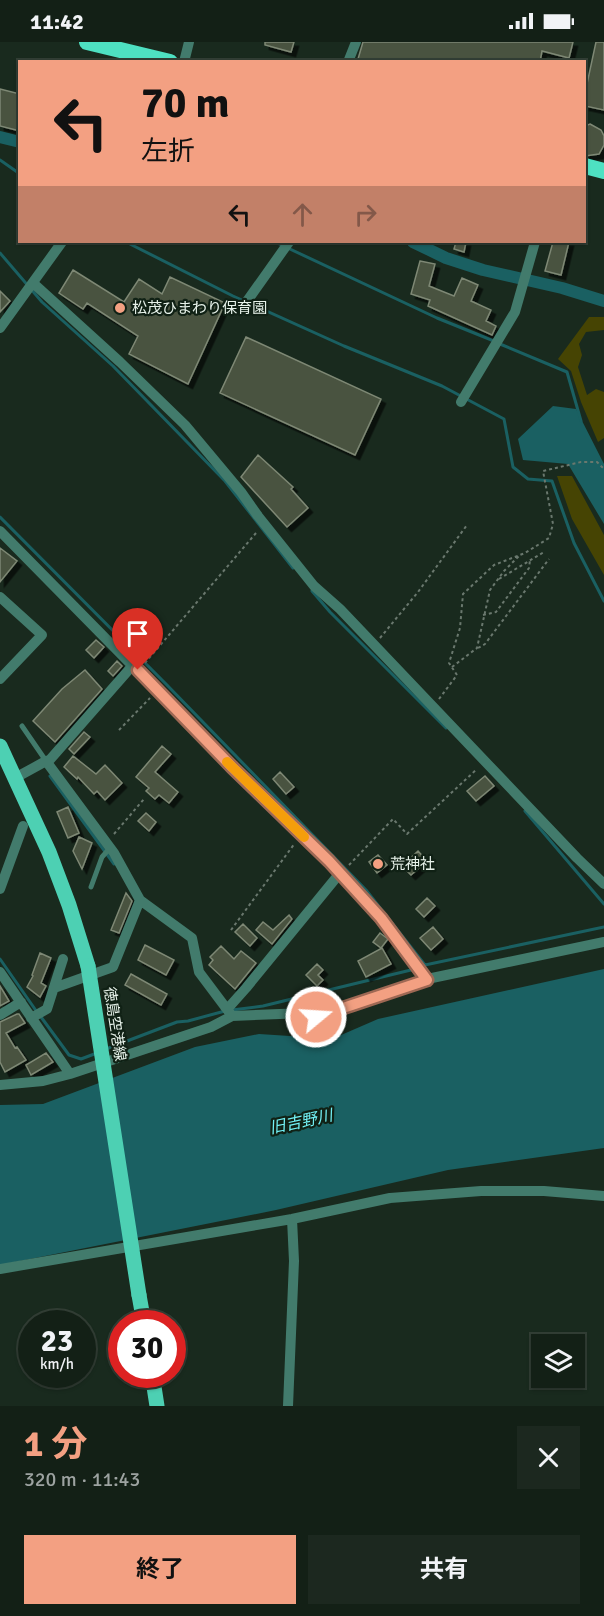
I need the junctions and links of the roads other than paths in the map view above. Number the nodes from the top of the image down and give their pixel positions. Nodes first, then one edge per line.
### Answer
1 (87, 42) edge
2 (189, 42) edge
3 (356, 42) edge
4 (133, 57) edge
5 (155, 60) edge
6 (184, 60) edge
7 (349, 60) edge
8 (586, 166) edge
9 (604, 171) edge
10 (61, 243) edge
11 (288, 243) edge
12 (535, 243) edge
13 (33, 283) junction
14 (245, 304) dead end
15 (0, 328) edge
16 (464, 397) dead end
17 (0, 531) edge
18 (0, 597) edge
19 (136, 668) junction
20 (0, 679) edge
21 (22, 726) dead end
22 (0, 746) edge
23 (47, 762) junction
24 (10, 773) junction
25 (23, 826) dead end
26 (108, 845) junction
27 (344, 869) junction
28 (604, 884) edge
29 (91, 887) dead end
30 (0, 889) edge
31 (140, 900) junction
32 (604, 942) edge
33 (63, 959) dead end
34 (0, 972) edge
35 (427, 980) junction
36 (54, 988) junction
37 (21, 1002) junction
38 (229, 1011) junction
39 (0, 1015) edge
40 (37, 1015) junction
41 (70, 1074) junction
42 (0, 1085) edge
43 (604, 1196) edge
44 (292, 1219) junction
45 (0, 1269) edge
46 (142, 1310) edge
47 (154, 1388) edge
48 (157, 1406) edge
49 (288, 1406) edge

1 - 4 highway
2 - 6 street
3 - 7 street
4 - 5 highway
8 - 9 highway
10 - 13 street
11 - 14 street
12 - 16 street
13 - 15 street
13 - 28 street
17 - 19 street
18 - 20 street
19 - 23 street
19 - 27 street
21 - 23 lane
22 - 24 main road, 徳島空港線
23 - 24 street
23 - 26 street
24 - 46 main road, 徳島空港線, bridge
25 - 30 street
26 - 29 lane
26 - 31 street
27 - 35 street
27 - 38 street
31 - 36 street
31 - 38 street
32 - 35 street
33 - 36 street
34 - 37 street
35 - 38 street
36 - 40 street
37 - 39 street
37 - 40 street
38 - 41 street
40 - 41 street
41 - 42 street
43 - 44 street
44 - 45 street
44 - 49 street
47 - 48 main road

